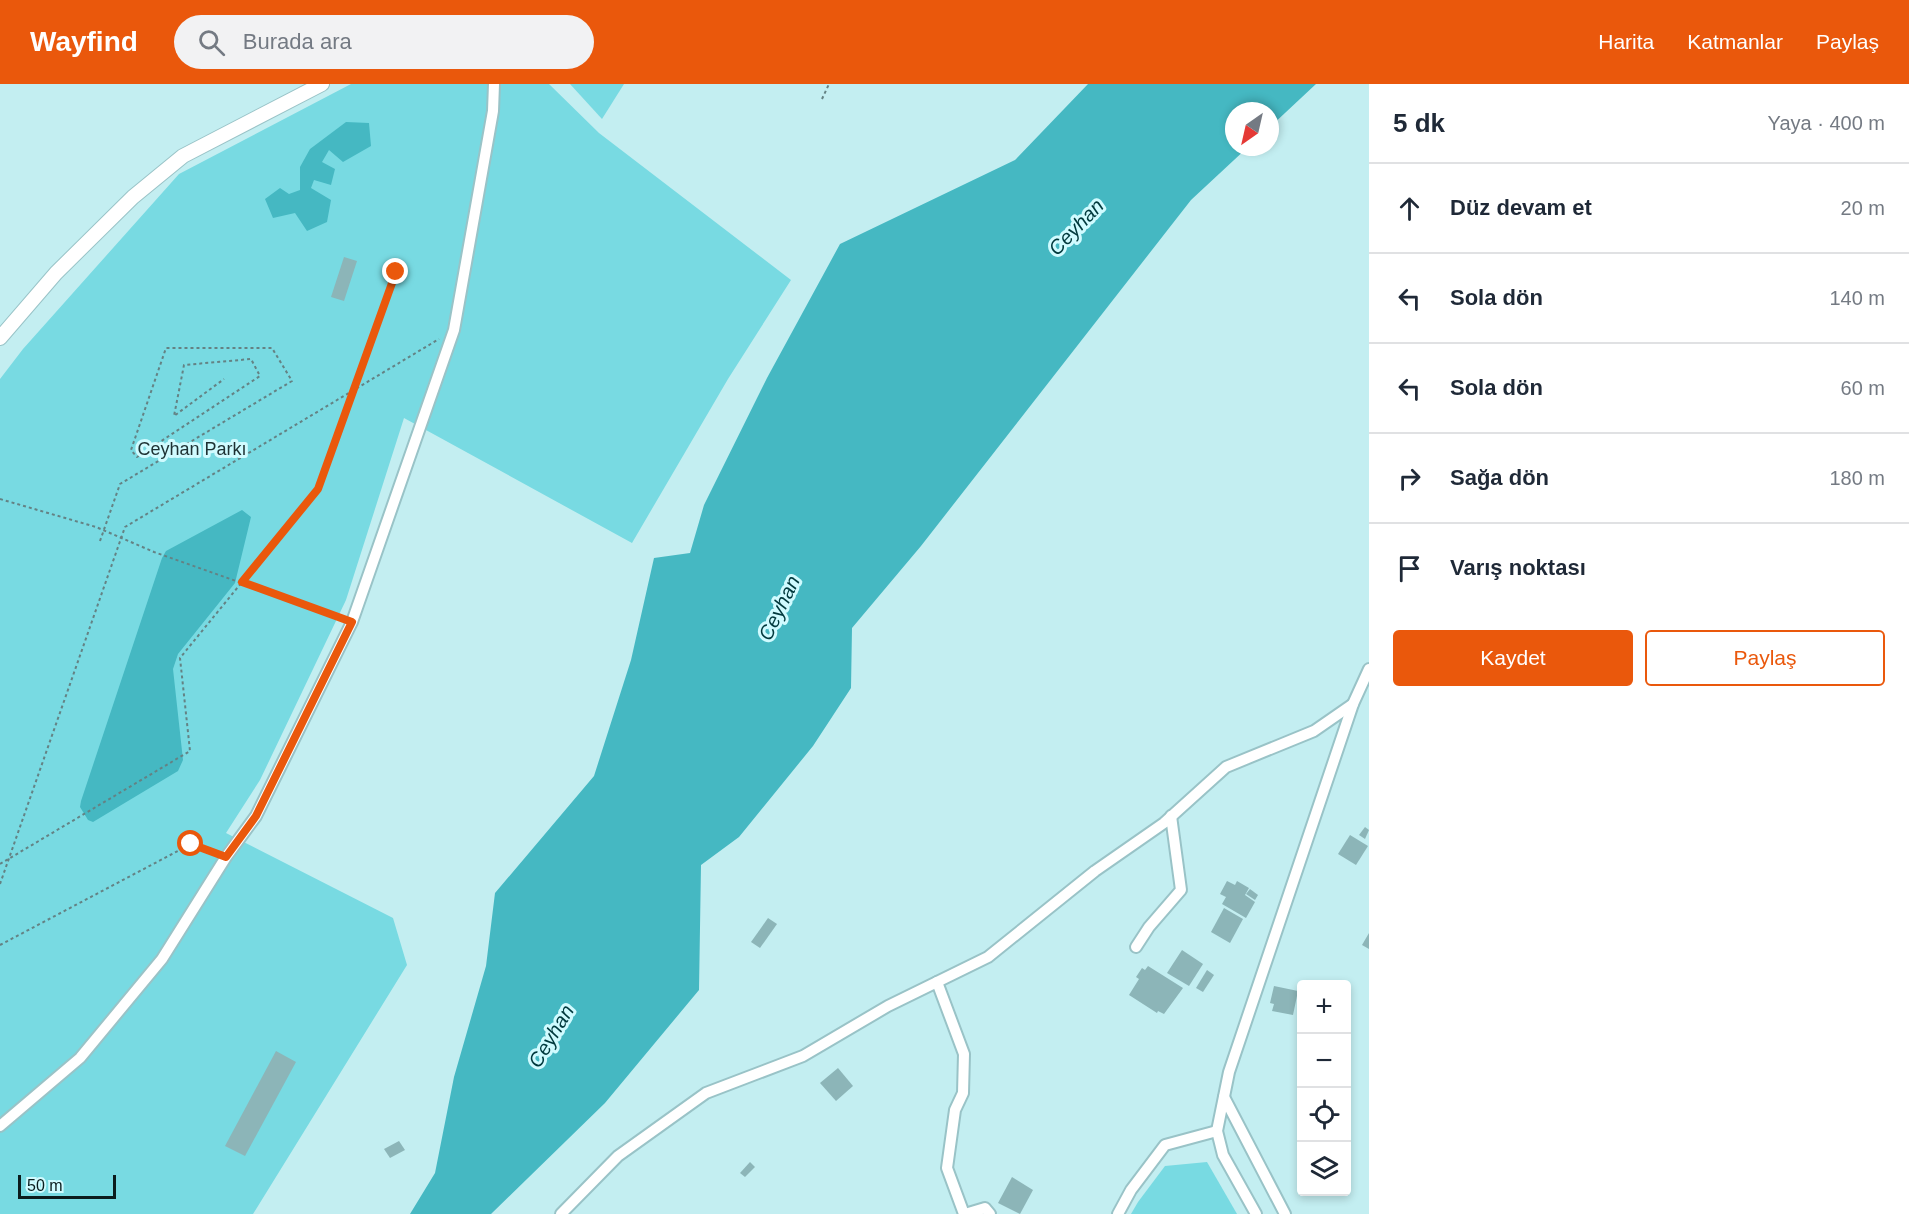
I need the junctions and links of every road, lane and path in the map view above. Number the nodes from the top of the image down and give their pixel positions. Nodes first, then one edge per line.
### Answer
1 (322, 84) edge
2 (494, 84) edge
3 (829, 84) edge
4 (822, 99) dead end
5 (396, 272) dead end
6 (454, 330) junction
7 (0, 339) edge
8 (224, 379) dead end
9 (353, 390) junction
10 (0, 499) edge
11 (104, 530) junction
12 (121, 539) junction
13 (100, 541) dead end
14 (242, 582) junction
15 (352, 622) junction
16 (1369, 669) edge
17 (1353, 704) junction
18 (1171, 816) junction
19 (226, 857) junction
20 (9, 859) junction
21 (0, 864) edge
22 (0, 884) edge
23 (0, 945) edge
24 (1136, 947) dead end
25 (937, 982) junction
26 (1224, 1097) junction
27 (0, 1126) edge
28 (1217, 1131) junction
29 (561, 1214) edge
30 (965, 1214) edge
31 (990, 1214) edge
32 (1118, 1214) edge
33 (1256, 1214) edge
34 (1285, 1214) edge

1 - 7 street
2 - 6 street
3 - 4 path
5 - 9 path
6 - 9 path
6 - 15 street
8 - 11 path
9 - 12 path
9 - 14 path
10 - 11 path
11 - 12 path
11 - 13 path
12 - 14 path
12 - 20 path
14 - 15 path
14 - 20 path
15 - 19 street
16 - 17 street
17 - 18 street
17 - 26 street
18 - 24 street
18 - 25 street
19 - 23 path
19 - 27 street
20 - 21 path
20 - 22 path
25 - 29 street
25 - 30 street
26 - 28 street
26 - 34 street
28 - 32 street
28 - 33 street
30 - 31 street

